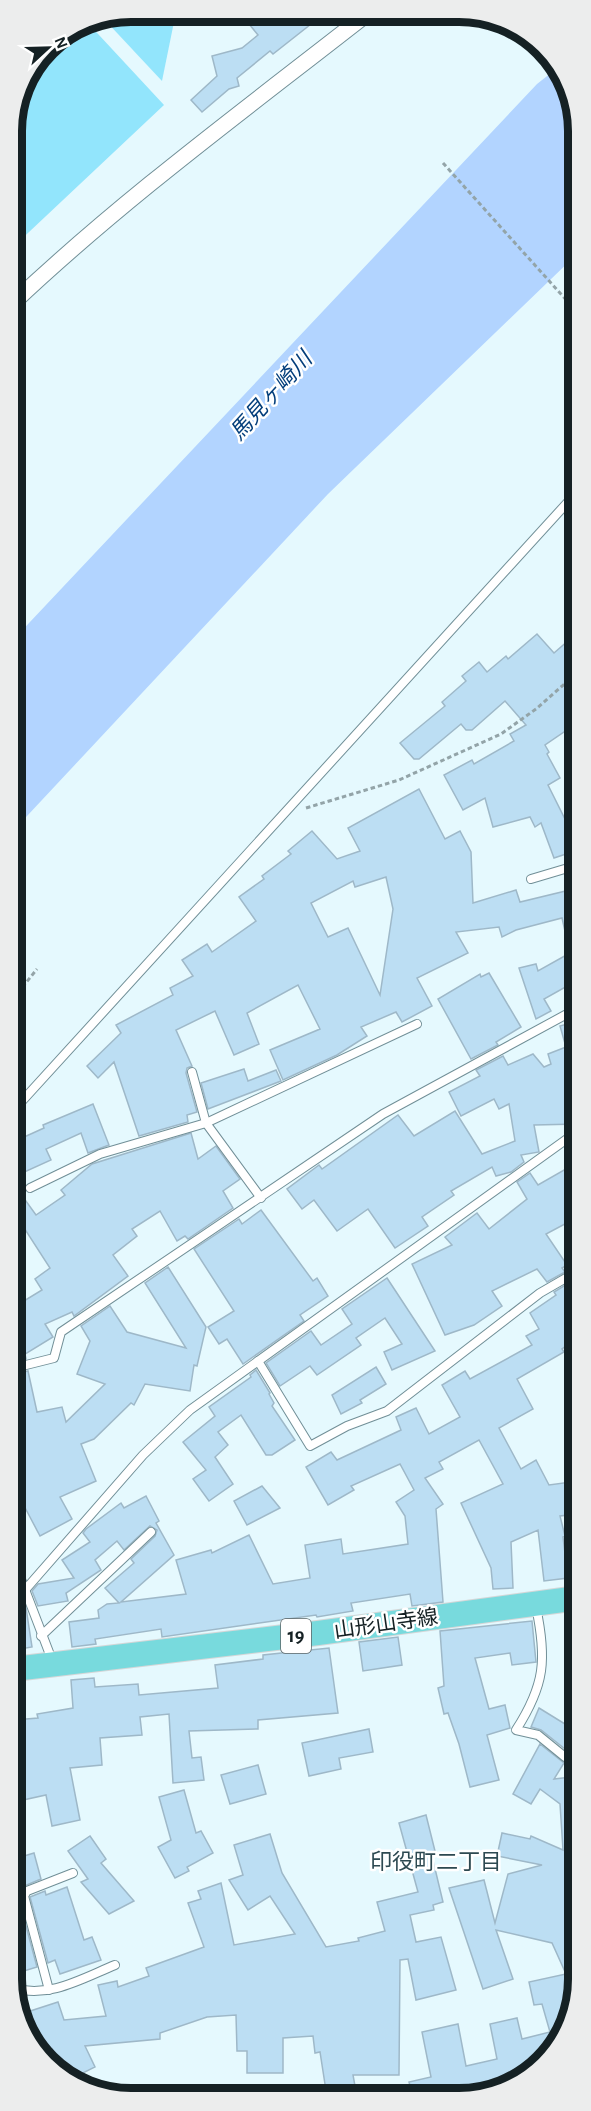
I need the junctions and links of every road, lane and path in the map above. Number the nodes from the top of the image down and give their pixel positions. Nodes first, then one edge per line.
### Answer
1 (357, 22) edge
2 (444, 163) dead end
3 (23, 294) edge
4 (568, 302) edge
5 (568, 502) edge
6 (568, 681) edge
7 (282, 816) junction
8 (568, 869) edge
9 (531, 879) dead end
10 (37, 969) dead end
11 (23, 987) edge
12 (568, 1013) edge
13 (417, 1024) dead end
14 (192, 1072) dead end
15 (22, 1101) edge
16 (206, 1123) junction
17 (568, 1138) edge
18 (30, 1188) dead end
19 (261, 1198) junction
20 (568, 1277) edge
21 (258, 1361) junction
22 (22, 1366) edge
23 (151, 1532) dead end
24 (22, 1583) edge
25 (25, 1590) junction
26 (568, 1599) edge
27 (536, 1603) junction
28 (41, 1636) junction
29 (53, 1663) junction
30 (22, 1668) edge
31 (568, 1758) edge
32 (73, 1873) dead end
33 (115, 1965) dead end
34 (49, 1990) junction
35 (24, 1991) edge

1 - 3 street
2 - 4 path
5 - 7 lane
6 - 7 path
7 - 15 lane
8 - 9 lane
10 - 11 path
12 - 19 lane
13 - 16 lane
14 - 16 lane
16 - 18 lane
16 - 19 lane
17 - 21 lane
19 - 22 lane
20 - 21 lane
21 - 25 lane
23 - 28 lane
24 - 25 lane
25 - 28 lane
26 - 27 main road, 山形山寺線 / 19
27 - 29 main road, 山形山寺線 / 19
27 - 31 lane
28 - 29 lane
29 - 30 main road, 山形山寺線 / 19
32 - 34 lane
33 - 34 lane
34 - 35 lane

